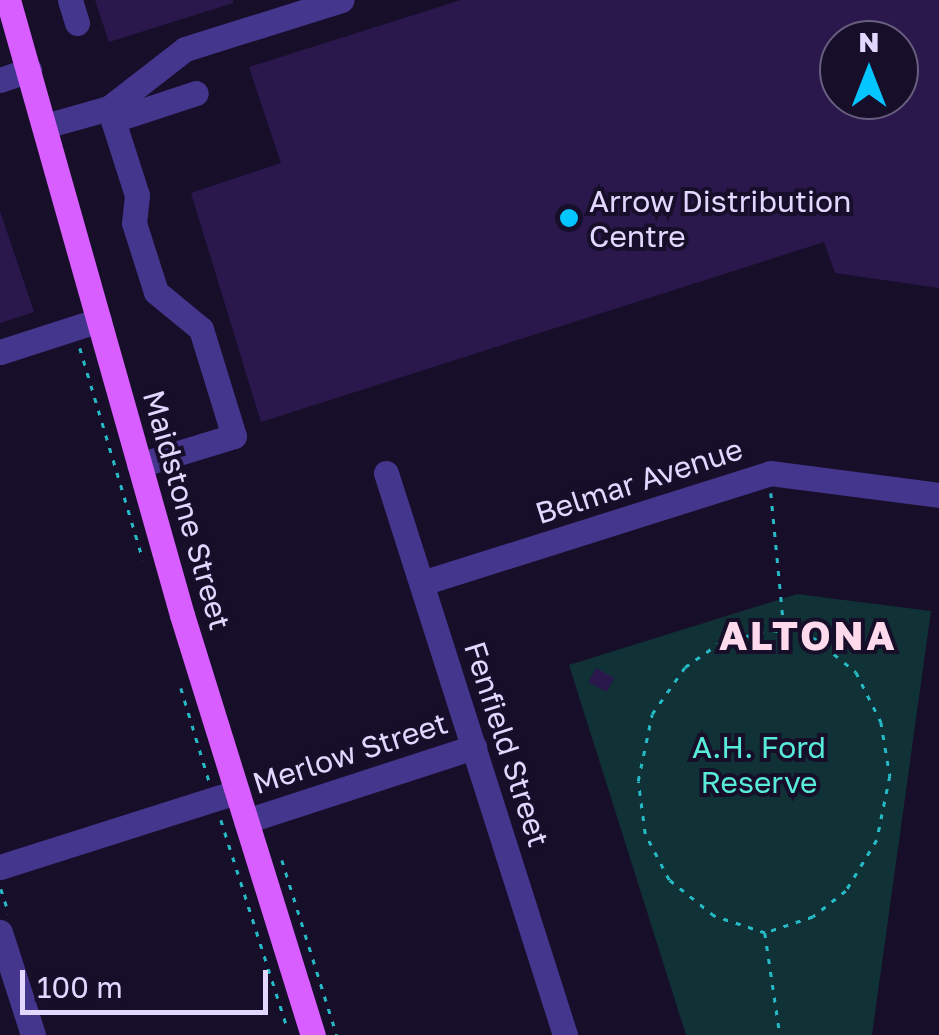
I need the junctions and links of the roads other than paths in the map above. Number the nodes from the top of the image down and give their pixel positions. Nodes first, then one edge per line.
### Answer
1 (340, 0) edge
2 (7, 8) edge
3 (29, 70) junction
4 (0, 80) edge
5 (196, 93) dead end
6 (111, 114) junction
7 (45, 126) junction
8 (98, 320) junction
9 (0, 352) edge
10 (140, 465) junction
11 (386, 474) dead end
12 (939, 495) edge
13 (422, 583) junction
14 (474, 747) junction
15 (237, 792) junction
16 (246, 821) junction
17 (0, 866) edge
18 (0, 932) edge
19 (33, 1035) edge
20 (313, 1035) edge
21 (565, 1035) edge

1 - 6 street
2 - 3 main road, Maidstone Street
3 - 4 street
3 - 7 main road, Maidstone Street
5 - 6 street
6 - 7 street
6 - 10 street
7 - 8 main road, Maidstone Street
8 - 9 street
8 - 10 main road, Maidstone Street
10 - 15 main road, Maidstone Street
11 - 13 street, Fenfield Street
12 - 13 street, Belmar Avenue
13 - 14 street, Fenfield Street
14 - 16 street, Merlow Street
14 - 21 street, Fenfield Street
15 - 16 main road, Maidstone Street
15 - 17 street
16 - 20 main road, Maidstone Street
18 - 19 street

